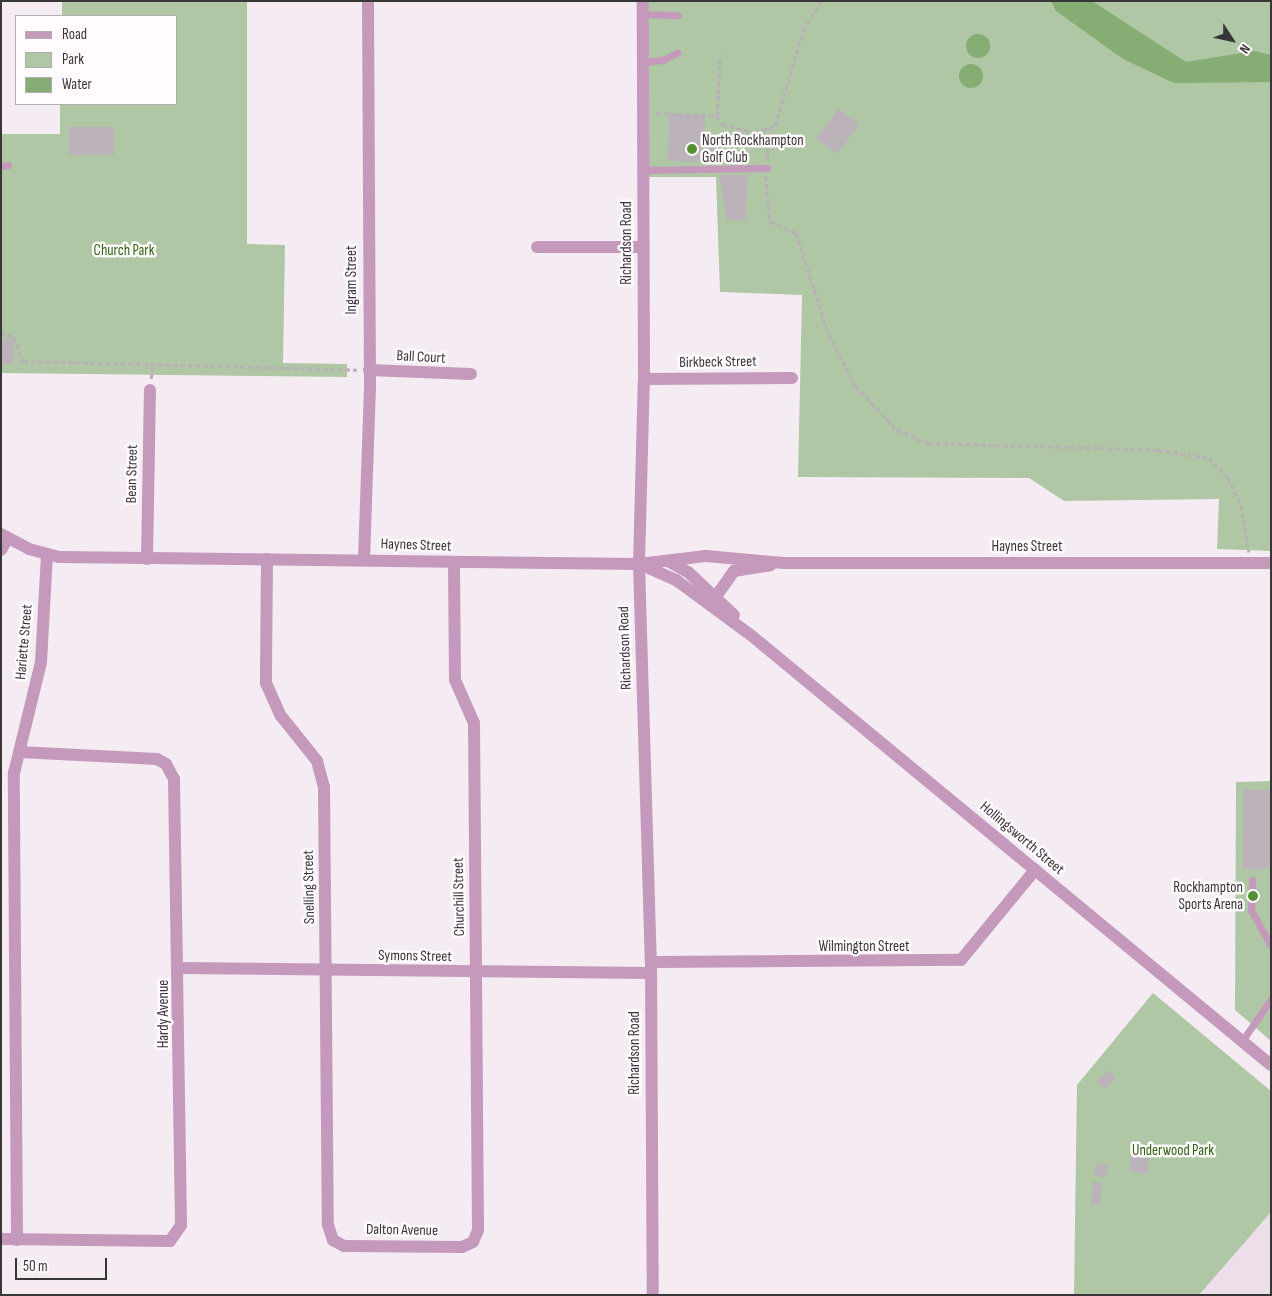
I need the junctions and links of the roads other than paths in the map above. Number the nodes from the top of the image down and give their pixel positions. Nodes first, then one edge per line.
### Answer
1 (368, 1) edge
2 (643, 8) edge
3 (678, 15) dead end
4 (677, 52) dead end
5 (643, 62) junction
6 (767, 168) road end
7 (643, 170) junction
8 (537, 247) dead end
9 (643, 247) junction
10 (369, 370) junction
11 (471, 374) dead end
12 (792, 378) dead end
13 (644, 379) junction
14 (150, 390) dead end
15 (3, 542) edge
16 (46, 555) junction
17 (147, 559) junction
18 (267, 559) junction
19 (364, 559) junction
20 (668, 561) junction
21 (454, 562) junction
22 (784, 563) junction
23 (1271, 563) edge
24 (639, 564) junction
25 (713, 601) junction
26 (19, 752) junction
27 (1035, 870) junction
28 (1252, 880) dead end
29 (1271, 946) edge
30 (180, 968) junction
31 (651, 968) junction
32 (326, 971) junction
33 (476, 973) junction
34 (1271, 999) edge
35 (1264, 1014) junction
36 (1271, 1019) edge
37 (1242, 1041) junction
38 (1271, 1065) edge
39 (329, 1232) joint
40 (476, 1236) joint
41 (1, 1240) edge
42 (17, 1240) junction
43 (653, 1295) edge

1 - 10 street, Ingram Street
2 - 3 lane
2 - 5 street, Richardson Road
4 - 5 lane
5 - 7 street, Richardson Road
6 - 7 lane
7 - 9 street, Richardson Road
8 - 9 street
9 - 13 street, Richardson Road
10 - 11 street, Ball Court
10 - 19 street, Ingram Street
12 - 13 street, Birkbeck Street
13 - 24 street, Richardson Road
14 - 17 street, Bean Street
15 - 16 street, Haynes Street
16 - 17 street, Haynes Street
16 - 26 street, Hariette Street
17 - 18 street, Haynes Street
18 - 19 street, Haynes Street
18 - 32 street, Snelling Street
19 - 21 street, Haynes Street
20 - 22 street, Haynes Street
20 - 24 street, Haynes Street
20 - 25 street, Hollingsworth Street
21 - 24 street, Haynes Street
21 - 33 street, Churchill Street
22 - 23 street, Haynes Street
22 - 25 street, Haynes Street
24 - 25 street, Hollingsworth Street
24 - 31 street, Richardson Road
25 - 27 street, Hollingsworth Street
26 - 30 street, Hardy Avenue
26 - 42 street, Hariette Street
27 - 31 street, Wilmington Street
27 - 37 street, Hollingsworth Street
28 - 29 lane
30 - 32 street, Symons Street
30 - 42 street, Hardy Avenue
31 - 33 street, Symons Street
31 - 43 street, Richardson Road
32 - 33 street, Symons Street
32 - 39 street, Snelling Street
33 - 40 street, Churchill Street
34 - 35 lane
35 - 36 lane
35 - 37 lane
37 - 38 street, Hollingsworth Street
39 - 40 street, Dalton Avenue
41 - 42 street, Hardy Avenue

